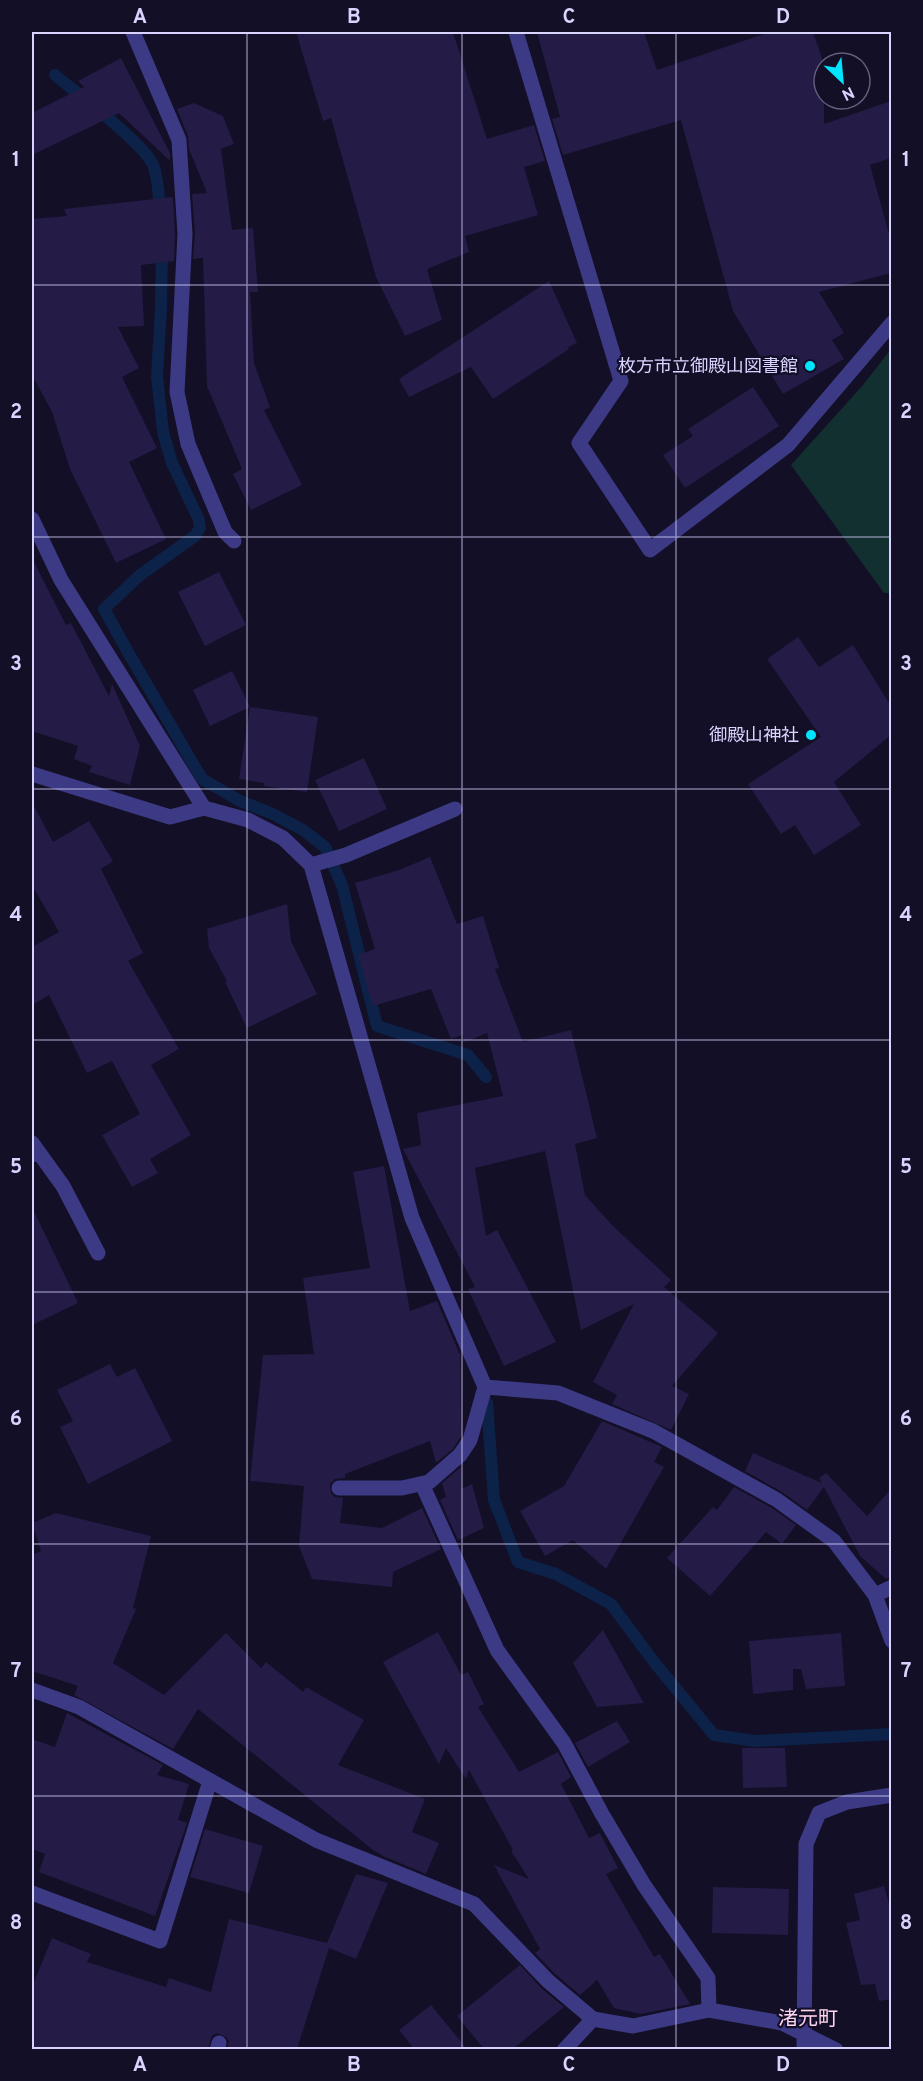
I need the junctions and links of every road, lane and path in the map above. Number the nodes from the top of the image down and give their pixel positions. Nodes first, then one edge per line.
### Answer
1 (133, 32) edge
2 (516, 32) edge
3 (891, 323) edge
4 (32, 519) edge
5 (234, 541) dead end
6 (32, 774) edge
7 (204, 808) junction
8 (454, 809) dead end
9 (311, 866) junction
10 (33, 1150) edge
11 (98, 1253) dead end
12 (485, 1387) junction
13 (422, 1484) junction
14 (339, 1488) dead end
15 (891, 1587) edge
16 (875, 1595) junction
17 (891, 1641) edge
18 (32, 1690) edge
19 (210, 1781) junction
20 (891, 1795) edge
21 (32, 1893) edge
22 (709, 2010) junction
23 (593, 2019) junction
24 (803, 2033) junction
25 (564, 2049) edge
26 (804, 2049) edge
27 (836, 2049) edge

1 - 5 street
2 - 3 street
4 - 7 street
6 - 7 street
7 - 9 street
8 - 9 street
9 - 12 street
10 - 11 street
12 - 13 street
12 - 16 street
13 - 14 street
13 - 22 street
15 - 16 street
16 - 17 street
18 - 19 street
19 - 21 street
19 - 23 street
20 - 24 street
22 - 23 street
22 - 24 street
23 - 25 street
24 - 26 street
24 - 27 street

